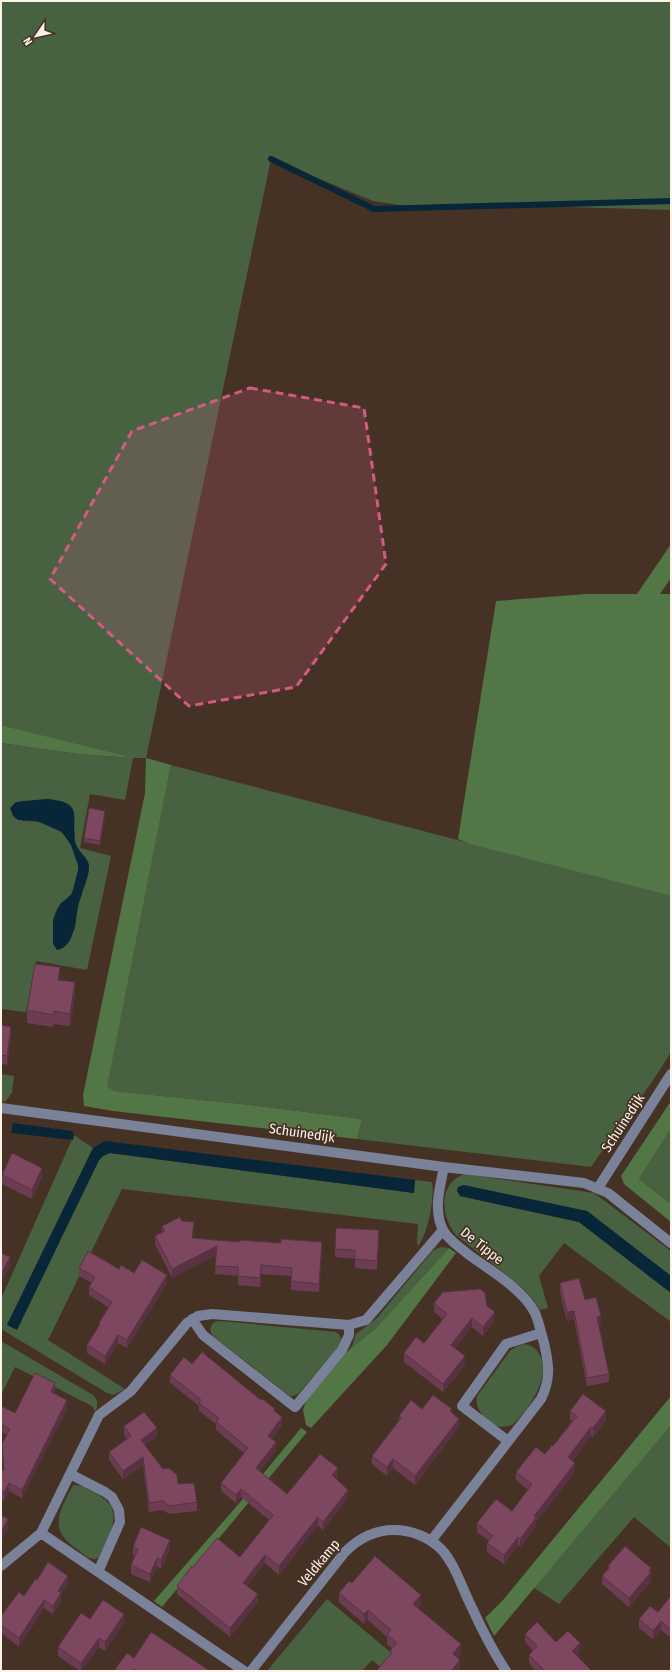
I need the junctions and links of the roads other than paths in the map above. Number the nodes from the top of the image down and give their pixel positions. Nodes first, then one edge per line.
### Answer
1 (671, 1074) edge
2 (1, 1108) edge
3 (444, 1167) junction
4 (598, 1188) junction
5 (443, 1230) junction
6 (671, 1243) edge
7 (192, 1319) junction
8 (349, 1325) junction
9 (541, 1333) junction
10 (508, 1441) junction
11 (70, 1474) junction
12 (41, 1534) junction
13 (431, 1541) junction
14 (1, 1566) edge
15 (98, 1572) junction
16 (244, 1671) edge
17 (251, 1671) edge
18 (506, 1671) edge

1 - 4 street, Schuinedijk
2 - 3 street, Schuinedijk
3 - 4 street, Schuinedijk
3 - 5 street, De Tippe
4 - 6 street, Schuinedijk
5 - 8 street
5 - 9 street, De Tippe
7 - 8 street
7 - 8 street
7 - 11 street
9 - 10 street, De Tippe
9 - 10 street
10 - 13 street, De Tippe
11 - 12 street
11 - 15 street
12 - 14 street
12 - 15 street
13 - 17 street, Veldkamp
13 - 18 street, Veldkamp
15 - 16 street

